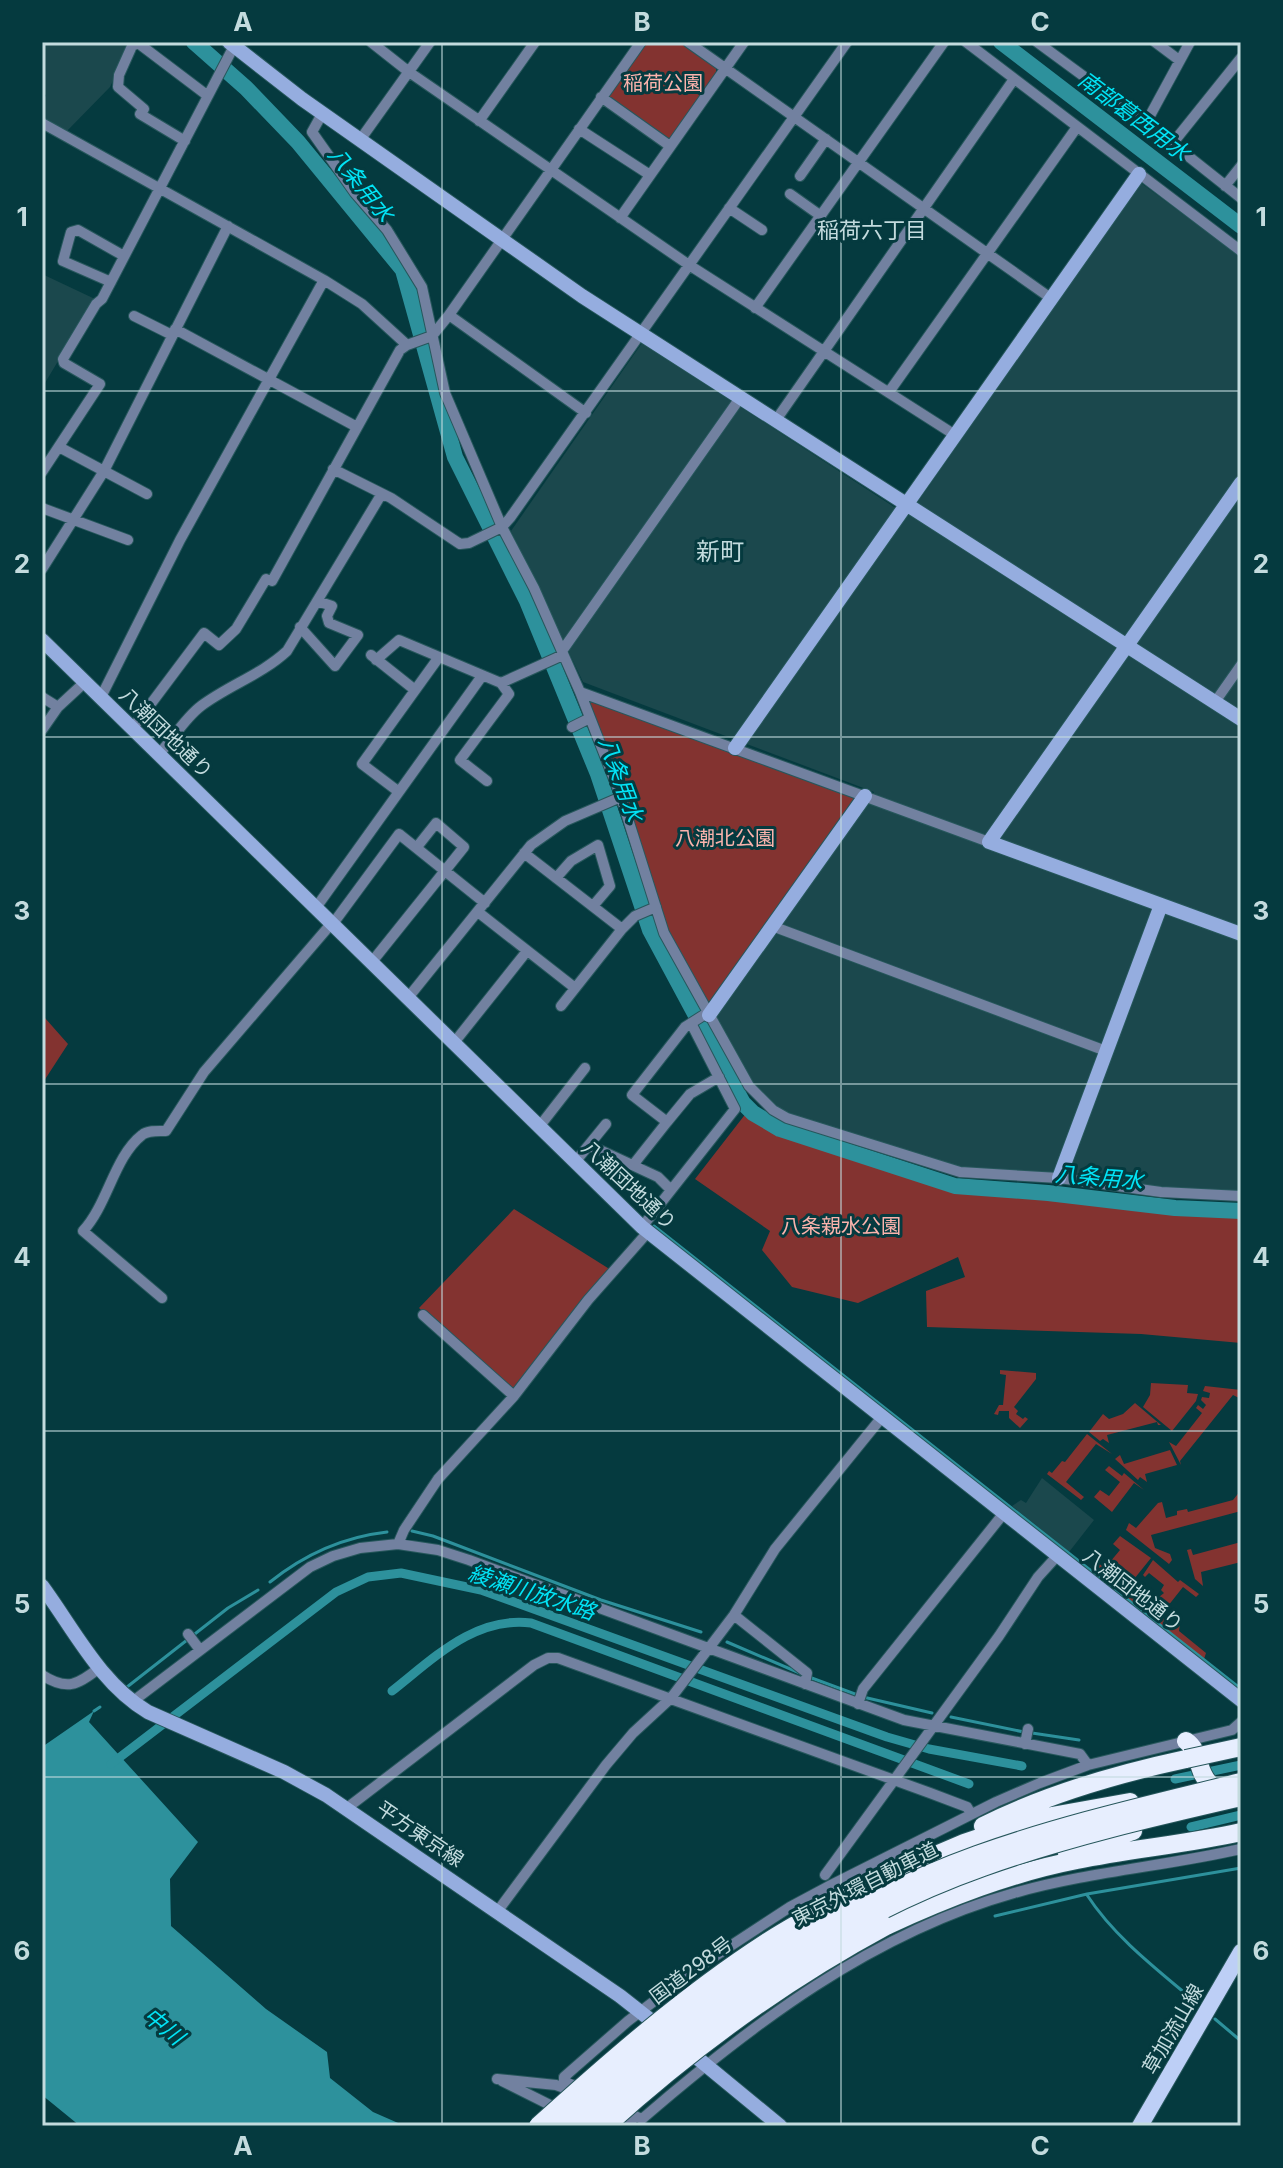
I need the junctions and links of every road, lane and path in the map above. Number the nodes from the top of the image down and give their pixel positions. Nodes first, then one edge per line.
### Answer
1 (371, 42) edge
2 (430, 42) edge
3 (535, 42) edge
4 (641, 42) edge
5 (688, 42) edge
6 (744, 42) edge
7 (847, 42) edge
8 (944, 42) edge
9 (966, 42) edge
10 (1037, 42) edge
11 (1155, 42) edge
12 (1190, 42) edge
13 (232, 44) edge
14 (1241, 58) edge
15 (1179, 60) junction
16 (726, 68) junction
17 (409, 72) junction
18 (1014, 79) junction
19 (208, 96) junction
20 (601, 97) junction
21 (322, 114) junction
22 (794, 117) junction
23 (479, 121) junction
24 (42, 123) edge
25 (1146, 123) junction
26 (1077, 127) junction
27 (579, 129) junction
28 (826, 139) junction
29 (360, 140) junction
30 (185, 141) junction
31 (1172, 144) junction
32 (670, 146) junction
33 (859, 162) junction
34 (1241, 166) edge
35 (550, 171) junction
36 (1139, 174) junction
37 (650, 175) junction
38 (800, 176) dead end
39 (1225, 186) junction
40 (159, 188) junction
41 (790, 194) dead end
42 (1241, 198) edge
43 (729, 208) junction
44 (923, 208) junction
45 (821, 216) junction
46 (620, 218) junction
47 (228, 226) junction
48 (762, 230) dead end
49 (502, 239) junction
50 (1241, 251) edge
51 (987, 253) junction
52 (124, 256) junction
53 (689, 265) junction
54 (324, 280) junction
55 (111, 282) junction
56 (1052, 299) junction
57 (755, 308) junction
58 (449, 315) junction
59 (134, 316) dead end
60 (174, 332) junction
61 (642, 334) junction
62 (432, 336) junction
63 (407, 345) junction
64 (822, 351) junction
65 (270, 378) junction
66 (889, 392) junction
67 (740, 398) junction
68 (586, 413) junction
69 (776, 420) junction
70 (357, 427) junction
71 (955, 435) junction
72 (42, 449) edge
73 (56, 452) junction
74 (333, 469) junction
75 (104, 471) junction
76 (42, 472) edge
77 (1241, 483) edge
78 (147, 494) dead end
79 (381, 495) junction
80 (906, 504) junction
81 (42, 508) edge
82 (74, 520) junction
83 (502, 527) junction
84 (128, 540) dead end
85 (42, 569) edge
86 (317, 601) junction
87 (300, 627) junction
88 (42, 640) edge
89 (1126, 646) junction
90 (561, 654) junction
91 (439, 657) junction
92 (1241, 665) edge
93 (482, 676) junction
94 (85, 682) junction
95 (501, 683) junction
96 (415, 690) junction
97 (580, 692) junction
98 (42, 697) edge
99 (101, 697) junction
100 (1215, 702) junction
101 (58, 707) junction
102 (1241, 719) edge
103 (587, 720) junction
104 (572, 727) dead end
105 (132, 729) junction
106 (42, 730) edge
107 (735, 748) junction
108 (159, 754) junction
109 (487, 781) dead end
110 (399, 792) junction
111 (865, 796) junction
112 (618, 798) junction
113 (989, 842) junction
114 (417, 847) junction
115 (524, 853) junction
116 (445, 871) junction
117 (556, 878) junction
118 (1161, 905) junction
119 (593, 906) junction
120 (481, 907) junction
121 (656, 907) junction
122 (315, 909) junction
123 (331, 925) junction
124 (772, 926) junction
125 (622, 929) junction
126 (1241, 934) edge
127 (527, 951) junction
128 (371, 963) junction
129 (575, 988) junction
130 (407, 999) junction
131 (561, 1006) dead end
132 (708, 1014) junction
133 (692, 1022) junction
134 (453, 1044) junction
135 (1106, 1051) junction
136 (585, 1068) dead end
137 (719, 1077) junction
138 (667, 1122) junction
139 (606, 1124) dead end
140 (539, 1127) junction
141 (589, 1145) junction
142 (575, 1162) junction
143 (633, 1165) junction
144 (1059, 1178) junction
145 (671, 1190) junction
146 (1241, 1196) edge
147 (645, 1230) junction
148 (162, 1298) dead end
149 (423, 1315) dead end
150 (514, 1396) junction
151 (882, 1417) junction
152 (1004, 1513) junction
153 (398, 1544) junction
154 (1057, 1556) junction
155 (42, 1586) edge
156 (734, 1615) junction
157 (188, 1634) dead end
158 (200, 1650) junction
159 (704, 1653) junction
160 (99, 1668) junction
161 (42, 1675) edge
162 (806, 1679) junction
163 (671, 1698) junction
164 (860, 1699) junction
165 (1241, 1700) edge
166 (132, 1702) junction
167 (1241, 1722) edge
168 (932, 1727) junction
169 (1241, 1747) edge
170 (1186, 1750) junction
171 (1088, 1765) junction
172 (1241, 1775) edge
173 (894, 1781) junction
174 (1241, 1782) edge
175 (1209, 1783) junction
176 (1241, 1797) edge
177 (1241, 1804) edge
178 (347, 1808) junction
179 (971, 1814) junction
180 (1241, 1832) edge
181 (1241, 1849) edge
182 (825, 1875) dead end
183 (889, 1875) junction
184 (964, 1892) junction
185 (497, 1912) junction
186 (1241, 1952) edge
187 (640, 2012) junction
188 (705, 2064) junction
189 (604, 2100) junction
190 (538, 2126) edge
191 (561, 2126) edge
192 (581, 2126) edge
193 (591, 2126) edge
194 (606, 2126) edge
195 (633, 2126) edge
196 (780, 2126) edge
197 (1140, 2126) edge

1 - 17 street
2 - 17 street
3 - 23 street
4 - 20 street
5 - 16 street
6 - 16 street
7 - 22 street
8 - 33 street
9 - 18 street
10 - 25 street
11 - 15 street
12 - 15 street
13 - 19 street
13 - 21 street
14 - 31 street
15 - 25 street
16 - 22 street
16 - 32 street
17 - 23 street
17 - 29 street
18 - 26 street
18 - 44 street
19 - 30 street
19 - 30 street
20 - 27 street
20 - 32 street
21 - 29 street
21 - 62 street
22 - 28 street
22 - 43 street
23 - 35 street
24 - 40 street
25 - 31 street
26 - 36 street
26 - 51 street
27 - 35 street
27 - 37 street
28 - 33 street
28 - 38 street
29 - 49 street
30 - 40 street
31 - 39 street
32 - 37 street
33 - 44 street
33 - 45 street
34 - 39 street
35 - 46 street
35 - 49 street
36 - 50 street
36 - 56 street
37 - 46 street
39 - 42 street
40 - 47 street
40 - 52 street
41 - 45 street
43 - 48 street
43 - 53 street
44 - 51 street
44 - 64 street
45 - 57 street
46 - 53 street
47 - 54 street
47 - 60 street
49 - 58 street
49 - 61 street
51 - 56 street
51 - 66 street
52 - 55 street
52 - 55 street
53 - 57 street
53 - 61 street
54 - 63 street
54 - 65 street
55 - 73 street
56 - 71 street
57 - 64 street
58 - 62 street
58 - 68 street
59 - 60 street
60 - 65 street
60 - 75 street
61 - 67 street
61 - 68 street
62 - 63 street
62 - 83 street
63 - 70 street
64 - 66 street
64 - 69 street
65 - 70 street
65 - 99 street
66 - 71 street
67 - 69 street
67 - 90 street
68 - 83 street
69 - 80 street
70 - 74 street
71 - 80 street
72 - 73 street
73 - 75 street
73 - 76 street
74 - 79 street
74 - 105 street
75 - 78 street
75 - 82 street
77 - 89 street
79 - 83 street
79 - 86 street
80 - 89 street
80 - 107 street
81 - 82 street
82 - 84 street
82 - 85 street
83 - 90 street
86 - 87 street
86 - 87 street
87 - 108 street
88 - 94 street, 八潮団地通り
89 - 100 street
89 - 113 street
90 - 95 street
90 - 97 street
91 - 93 street
91 - 96 street
91 - 96 street
92 - 100 street
93 - 95 street
93 - 110 street
94 - 99 street, 八潮団地通り
94 - 101 street
95 - 109 street
96 - 110 street
97 - 103 street
97 - 107 street
98 - 101 street
99 - 105 street, 八潮団地通り
100 - 102 street
101 - 106 street
103 - 104 street
103 - 112 street
105 - 108 street, 八潮団地通り
107 - 111 street
108 - 122 street, 八潮団地通り
110 - 122 street
111 - 113 street
111 - 124 street
112 - 115 street
112 - 121 street
113 - 118 street
114 - 116 street
114 - 116 street
114 - 123 street
115 - 117 street
115 - 120 street
116 - 120 street
116 - 128 street
117 - 119 street
117 - 119 street
118 - 126 street
118 - 135 street
119 - 125 street
120 - 127 street
120 - 130 street
121 - 125 street
121 - 132 street
122 - 123 street, 八潮団地通り
123 - 128 street, 八潮団地通り
123 - 148 street
124 - 132 street
124 - 135 street
125 - 129 street
127 - 129 street
127 - 134 street
128 - 130 street, 八潮団地通り
129 - 131 street
130 - 134 street, 八潮団地通り
132 - 133 street
132 - 144 street
133 - 137 street
133 - 138 street
134 - 140 street, 八潮団地通り
135 - 144 street
136 - 140 street
137 - 138 street
137 - 145 street
138 - 143 street
139 - 141 street
140 - 142 street, 八潮団地通り
141 - 142 street
141 - 143 street
142 - 147 street, 八潮団地通り
143 - 145 street
144 - 146 street
145 - 147 street
147 - 150 street
147 - 151 street, 八潮団地通り
149 - 150 street
150 - 153 street
151 - 152 street, 八潮団地通り
151 - 156 street
152 - 154 street, 八潮団地通り
152 - 164 street
153 - 158 street
153 - 159 street
154 - 165 street, 八潮団地通り
154 - 168 street
155 - 160 street, 平方東京線
156 - 159 street
156 - 162 street
157 - 158 street
158 - 166 street
159 - 162 street
159 - 163 street
160 - 161 street
160 - 166 street, 平方東京線
162 - 164 street
163 - 173 street
163 - 178 street
163 - 185 street
164 - 168 street
166 - 178 street, 平方東京線
167 - 170 street
168 - 171 street
168 - 173 street
169 - 170 highway, 国道298号, bridge
170 - 171 street
170 - 175 highway
170 - 183 highway, 国道298号
171 - 179 street
172 - 175 highway, 国道298号
173 - 179 street
173 - 182 street
174 - 191 highway, 東京外環自動車道, bridge
175 - 183 highway, 国道298号
176 - 192 highway, 東京外環自動車道, bridge
177 - 184 highway
178 - 185 street, 平方東京線
179 - 187 street
180 - 184 highway
181 - 188 street
183 - 190 highway, 国道298号, bridge
184 - 194 highway, bridge
185 - 187 street, 平方東京線
186 - 197 main road, 草加流山線
187 - 188 street, 平方東京線
187 - 189 street
188 - 189 street
188 - 196 street, 平方東京線
189 - 193 street
189 - 195 street

